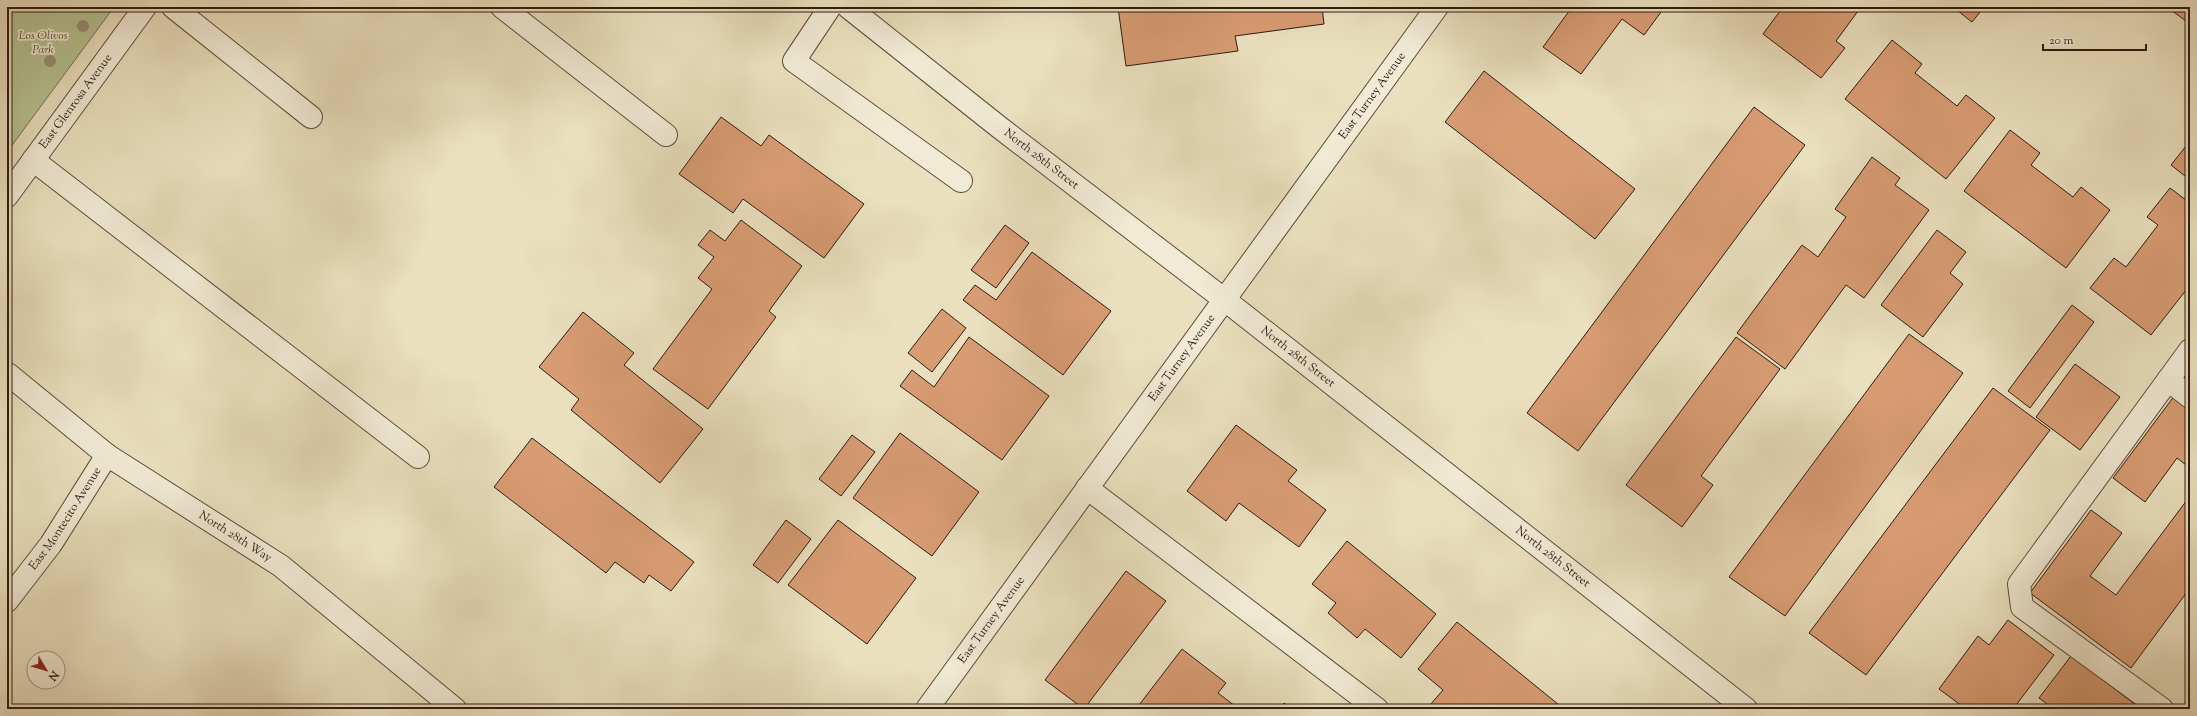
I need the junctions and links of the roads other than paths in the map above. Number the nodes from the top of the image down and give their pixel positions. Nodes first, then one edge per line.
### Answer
1 (145, 7) edge
2 (173, 7) edge
3 (502, 7) edge
4 (830, 7) edge
5 (848, 7) edge
6 (1437, 7) edge
7 (311, 117) dead end
8 (666, 136) dead end
9 (33, 160) junction
10 (961, 182) dead end
11 (7, 196) edge
12 (1225, 300) junction
13 (2190, 350) edge
14 (8, 374) edge
15 (2168, 380) junction
16 (2190, 398) edge
17 (107, 455) junction
18 (418, 456) dead end
19 (1087, 488) junction
20 (7, 601) edge
21 (932, 707) edge
22 (454, 709) edge
23 (1377, 709) edge
24 (1746, 709) edge
25 (2162, 709) edge

1 - 9 street, East Glenrosa Avenue
2 - 7 street
3 - 8 street
4 - 10 street
5 - 12 street, North 28th Street
6 - 12 street, East Turney Avenue
9 - 11 street, East Glenrosa Avenue
9 - 18 street
12 - 19 street, East Turney Avenue
12 - 24 street, North 28th Street
13 - 15 street
14 - 17 street, North 28th Way
15 - 16 street
15 - 25 street
17 - 20 street, East Montecito Avenue
17 - 22 street, North 28th Way
19 - 21 street, East Turney Avenue
19 - 23 street

